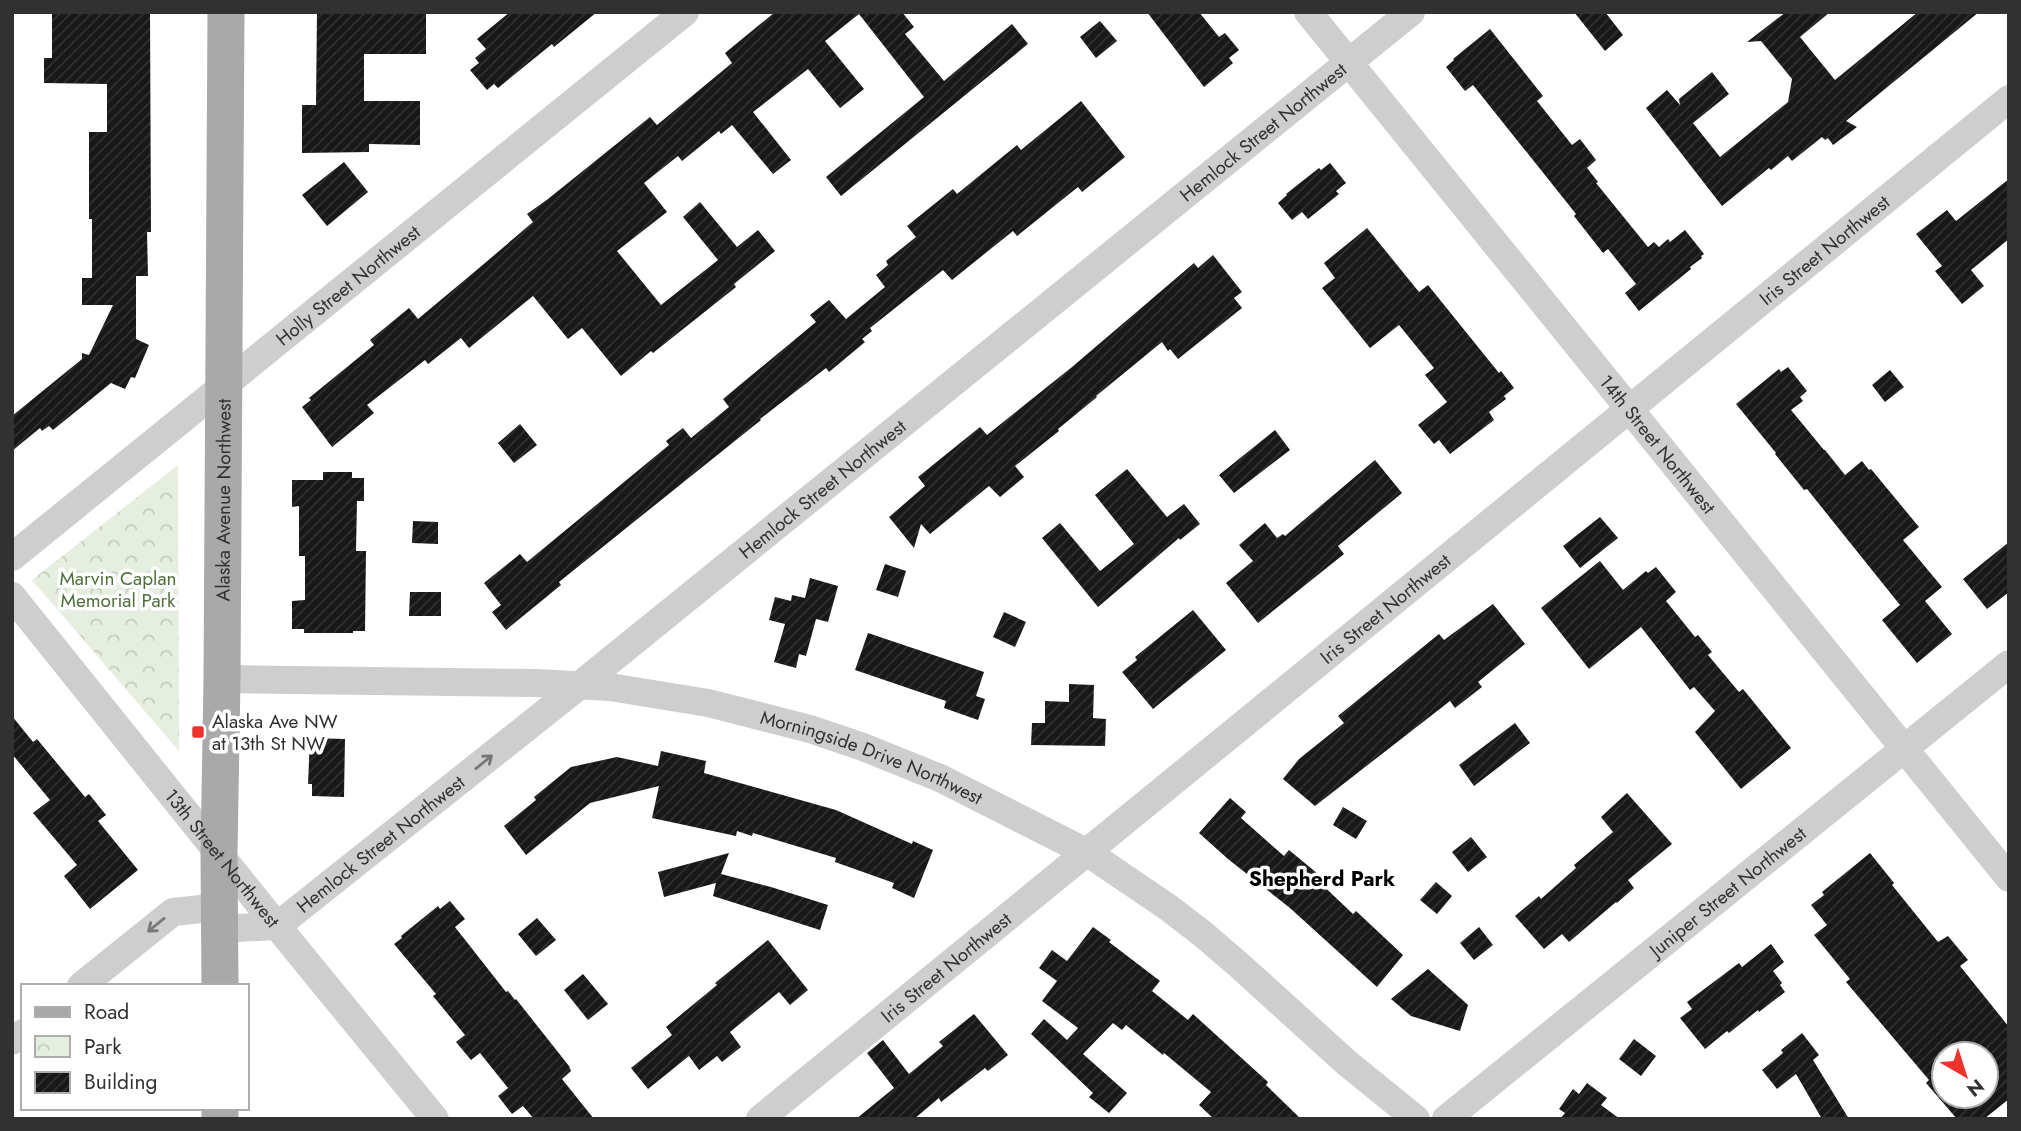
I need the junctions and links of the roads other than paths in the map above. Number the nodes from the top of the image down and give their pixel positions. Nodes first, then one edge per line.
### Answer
1 (226, 12) edge
2 (685, 12) edge
3 (1308, 12) edge
4 (1411, 12) edge
5 (1349, 63) junction
6 (2009, 99) edge
7 (224, 385) junction
8 (1629, 409) junction
9 (12, 556) edge
10 (12, 596) edge
11 (2009, 664) edge
12 (222, 679) junction
13 (580, 685) junction
14 (1904, 749) junction
15 (219, 853) junction
16 (1088, 853) junction
17 (2009, 878) edge
18 (220, 918) junction
19 (278, 926) junction
20 (83, 984) edge
21 (220, 984) edge
22 (435, 1119) edge
23 (760, 1119) edge
24 (1416, 1119) edge
25 (1446, 1119) edge

1 - 7 main road, Alaska Avenue Northwest
2 - 7 street, Holly Street Northwest
3 - 5 street, 14th Street Northwest
4 - 5 street, Hemlock Street Northwest
5 - 8 street, 14th Street Northwest
5 - 13 street, Hemlock Street Northwest
6 - 8 street, Iris Street Northwest
7 - 9 street, Holly Street Northwest
7 - 12 main road, Alaska Avenue Northwest
8 - 14 street, 14th Street Northwest
8 - 16 street, Iris Street Northwest
10 - 15 street, 13th Street Northwest
11 - 14 street, Juniper Street Northwest
12 - 13 street, Morningside Drive Northwest
12 - 15 main road, Alaska Avenue Northwest
13 - 16 street, Morningside Drive Northwest
19 -> 13 street, Hemlock Street Northwest
14 - 17 street, 14th Street Northwest
14 - 25 street, Juniper Street Northwest
15 - 18 main road, Alaska Avenue Northwest
15 - 19 street, 13th Street Northwest
16 - 23 street, Iris Street Northwest
16 - 24 street, Morningside Drive Northwest
18 - 19 street, Hemlock Street Northwest
18 -> 20 street, Hemlock Street Northwest
18 - 21 main road, Alaska Avenue Northwest
19 - 22 street, 13th Street Northwest

